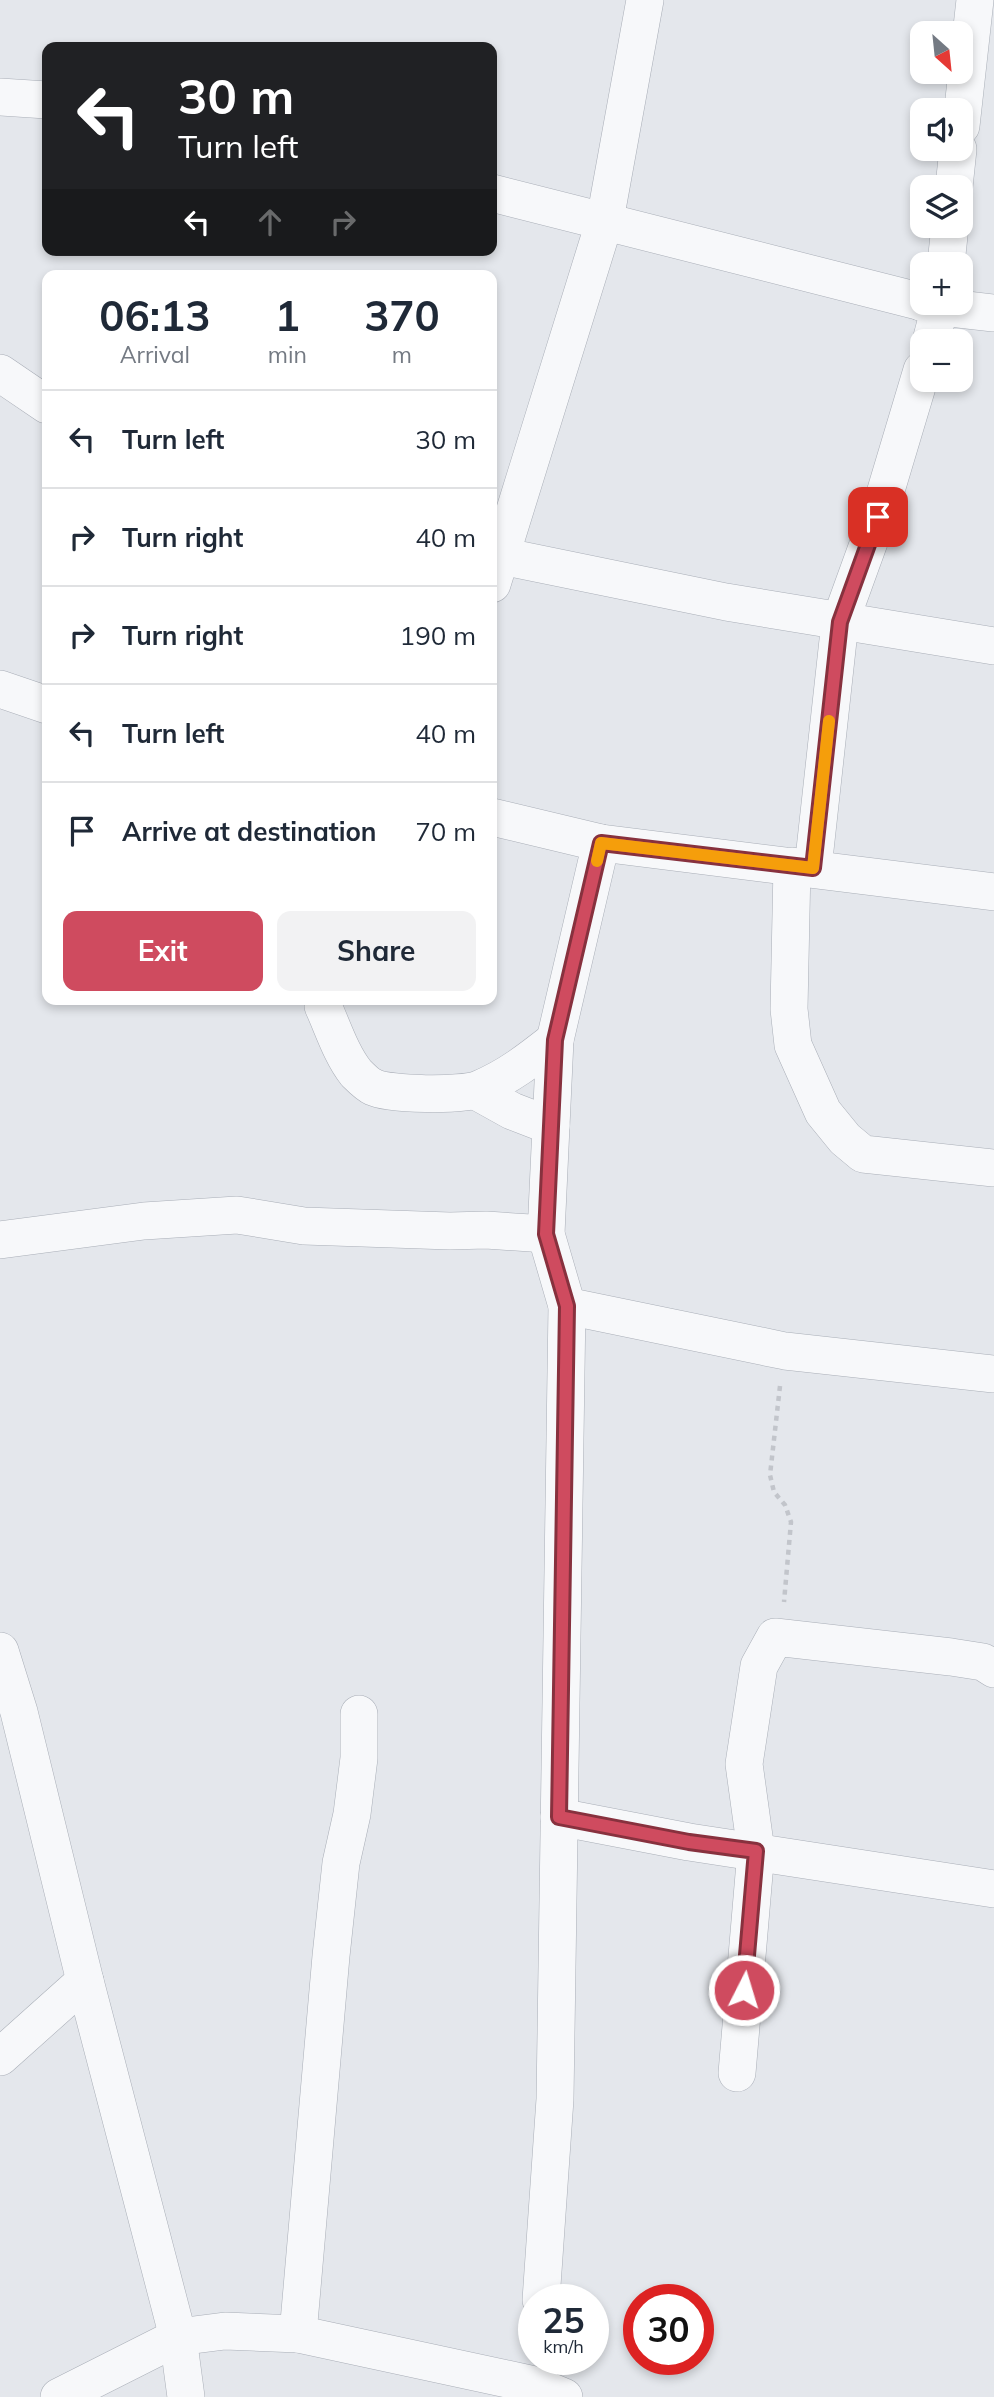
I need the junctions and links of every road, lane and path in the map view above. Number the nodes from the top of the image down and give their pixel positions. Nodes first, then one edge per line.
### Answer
1 (645, 0) edge
2 (975, 0) edge
3 (0, 97) edge
4 (964, 98) edge
5 (42, 100) edge
6 (497, 194) edge
7 (605, 220) junction
8 (910, 305) edge
9 (973, 312) edge
10 (994, 313) edge
11 (0, 373) edge
12 (915, 392) edge
13 (42, 402) edge
14 (497, 556) edge
15 (497, 565) edge
16 (840, 622) junction
17 (994, 646) edge
18 (0, 689) edge
19 (42, 703) edge
20 (497, 818) edge
21 (601, 843) junction
22 (802, 867) junction
23 (994, 892) edge
24 (323, 1006) dead end
25 (555, 1040) junction
26 (476, 1091) junction
27 (551, 1126) junction
28 (994, 1168) edge
29 (546, 1234) junction
30 (0, 1240) edge
31 (567, 1306) junction
32 (785, 1350) junction
33 (994, 1374) edge
34 (775, 1637) junction
35 (0, 1651) edge
36 (994, 1669) edge
37 (359, 1714) dead end
38 (10, 1719) edge
39 (559, 1817) junction
40 (756, 1851) junction
41 (994, 1889) edge
42 (85, 1981) junction
43 (0, 2057) edge
44 (737, 2073) dead end
45 (542, 2284) edge
46 (298, 2334) junction
47 (178, 2337) junction
48 (542, 2384) edge
49 (59, 2397) edge
50 (186, 2397) edge

1 - 7 street
2 - 4 street
3 - 5 street
6 - 7 street
7 - 8 street
7 - 14 street
9 - 10 street
11 - 13 street
12 - 16 street
15 - 16 street
16 - 17 street
16 - 22 street
18 - 19 street
20 - 21 street
21 - 22 street
21 - 25 street
22 - 23 street
22 - 28 street
24 - 26 street
25 - 26 street
25 - 27 street
26 - 27 street
27 - 29 street
29 - 30 street
29 - 31 street
31 - 32 street
31 - 39 street
32 - 33 street
32 - 34 path
34 - 36 street
34 - 40 street
35 - 38 street
37 - 46 street
38 - 42 street
39 - 40 street
39 - 45 street
40 - 41 street
40 - 44 street
42 - 43 street
42 - 47 street
46 - 47 street
46 - 48 street
47 - 49 street
47 - 50 street

